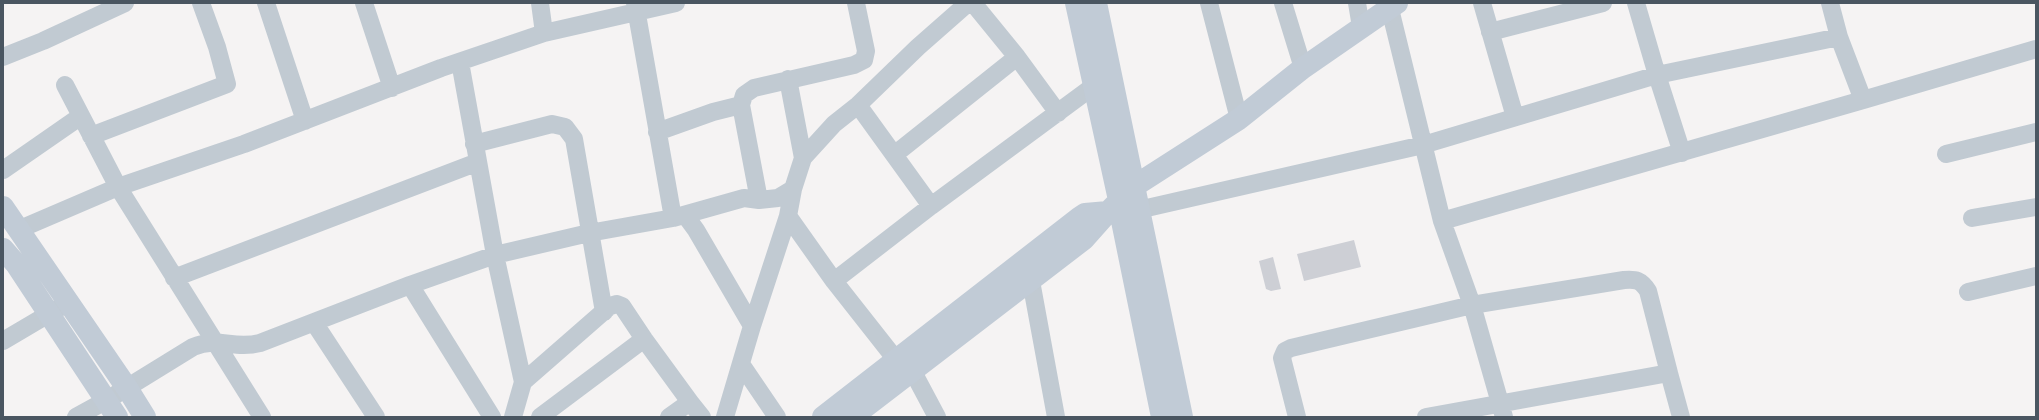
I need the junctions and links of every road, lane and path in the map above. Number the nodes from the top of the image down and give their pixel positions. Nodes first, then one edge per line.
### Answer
1 (125, 3) edge
2 (201, 3) edge
3 (266, 3) edge
4 (364, 3) edge
5 (540, 3) edge
6 (676, 3) edge
7 (856, 3) edge
8 (968, 3) edge
9 (972, 3) edge
10 (1076, 3) edge
11 (1096, 3) edge
12 (1210, 3) edge
13 (1283, 3) edge
14 (1357, 3) edge
15 (1482, 3) edge
16 (1603, 3) edge
17 (1636, 3) edge
18 (1830, 3) edge
19 (1394, 6) edge
20 (636, 8) edge
21 (1361, 27) junction
22 (1490, 32) junction
23 (544, 33) junction
24 (1839, 37) junction
25 (2036, 49) edge
26 (3, 57) edge
27 (1017, 57) junction
28 (460, 62) junction
29 (1303, 68) junction
30 (1656, 76) junction
31 (788, 79) junction
32 (65, 85) dead end
33 (1095, 85) junction
34 (392, 88) junction
35 (1863, 100) junction
36 (741, 105) junction
37 (858, 105) junction
38 (1058, 113) junction
39 (81, 116) junction
40 (1515, 117) junction
41 (1239, 119) junction
42 (305, 121) junction
43 (657, 132) junction
44 (2036, 132) edge
45 (91, 136) junction
46 (474, 144) junction
47 (1423, 145) junction
48 (1682, 153) junction
49 (1946, 154) dead end
50 (894, 155) junction
51 (803, 158) junction
52 (478, 162) junction
53 (3, 170) edge
54 (118, 187) junction
55 (793, 189) junction
56 (1120, 199) junction
57 (759, 200) junction
58 (931, 206) junction
59 (3, 207) edge
60 (2036, 207) edge
61 (1138, 210) junction
62 (788, 216) junction
63 (679, 217) junction
64 (1972, 218) dead end
65 (1442, 221) junction
66 (20, 229) junction
67 (589, 233) junction
68 (3, 248) edge
69 (495, 255) junction
70 (2036, 276) edge
71 (174, 278) junction
72 (1032, 280) junction
73 (834, 281) junction
74 (410, 285) junction
75 (1968, 292) dead end
76 (69, 302) junction
77 (1472, 305) junction
78 (604, 312) junction
79 (50, 314) junction
80 (315, 324) junction
81 (752, 326) junction
82 (644, 339) junction
83 (3, 341) edge
84 (214, 341) junction
85 (741, 364) junction
86 (905, 365) junction
87 (1668, 373) junction
88 (523, 382) junction
89 (127, 388) junction
90 (690, 402) junction
91 (112, 409) edge
92 (1502, 410) edge
93 (76, 417) edge
94 (145, 417) edge
95 (262, 417) edge
96 (376, 417) edge
97 (492, 417) edge
98 (513, 417) edge
99 (540, 417) edge
100 (669, 417) edge
101 (702, 417) edge
102 (725, 417) edge
103 (777, 417) edge
104 (823, 417) edge
105 (852, 417) edge
106 (937, 417) edge
107 (1056, 417) edge
108 (1162, 417) edge
109 (1182, 417) edge
110 (1297, 417) edge
111 (1426, 417) edge
112 (1681, 417) edge

1 - 26 street
2 - 45 street
3 - 42 street
4 - 34 street
5 - 23 street
6 - 20 street
7 - 31 street
8 - 37 street
9 - 27 street
10 - 33 street
11 - 56 street
12 - 41 street
13 - 29 street
14 - 21 street
15 - 22 street
16 - 22 street
17 - 30 street
18 - 24 street
19 - 21 street
19 - 47 street
20 - 23 street
20 - 43 street
21 - 29 street
22 - 40 street
23 - 28 street
24 - 30 street
24 - 35 street
25 - 35 street
27 - 38 street
27 - 50 street
28 - 34 street
28 - 46 street
29 - 41 street
30 - 40 street
30 - 48 street
31 - 36 street
31 - 51 street
32 - 39 street
33 - 38 street
33 - 56 street
34 - 42 street
35 - 48 street
36 - 43 street
36 - 57 street
37 - 50 street
37 - 51 street
38 - 58 street
39 - 45 street
39 - 53 street
40 - 47 street
41 - 56 street
42 - 54 street
43 - 63 street
44 - 49 street
45 - 54 street
46 - 52 street
46 - 67 street
47 - 61 street
47 - 65 street
48 - 65 street
50 - 58 street
51 - 55 street
52 - 69 street
52 - 71 street
54 - 66 street
54 - 71 street
55 - 57 street
55 - 62 street
56 - 61 street
56 - 72 street
56 - 86 street
56 - 108 street
57 - 63 street
58 - 73 street
59 - 66 street
60 - 64 street
61 - 109 street
62 - 73 street
62 - 81 street
63 - 67 street
63 - 81 street
65 - 77 street
66 - 76 street
67 - 69 street
67 - 78 street
68 - 79 street
69 - 74 street
69 - 88 street
70 - 75 street
71 - 84 street
72 - 86 street
72 - 107 street
73 - 86 street
74 - 80 street
74 - 97 street
76 - 79 street
76 - 89 street
77 - 87 street
77 - 92 street
77 - 110 street
78 - 82 street
78 - 88 street
79 - 83 street
79 - 91 street
80 - 84 street
80 - 96 street
81 - 85 street
82 - 90 street
82 - 99 street
84 - 89 street
84 - 95 street
85 - 102 street
85 - 103 street
86 - 104 street
86 - 105 street
86 - 106 street
87 - 92 street
87 - 112 street
88 - 98 street
89 - 91 street
89 - 94 street
90 - 100 street
90 - 101 street
91 - 93 street
92 - 111 street

